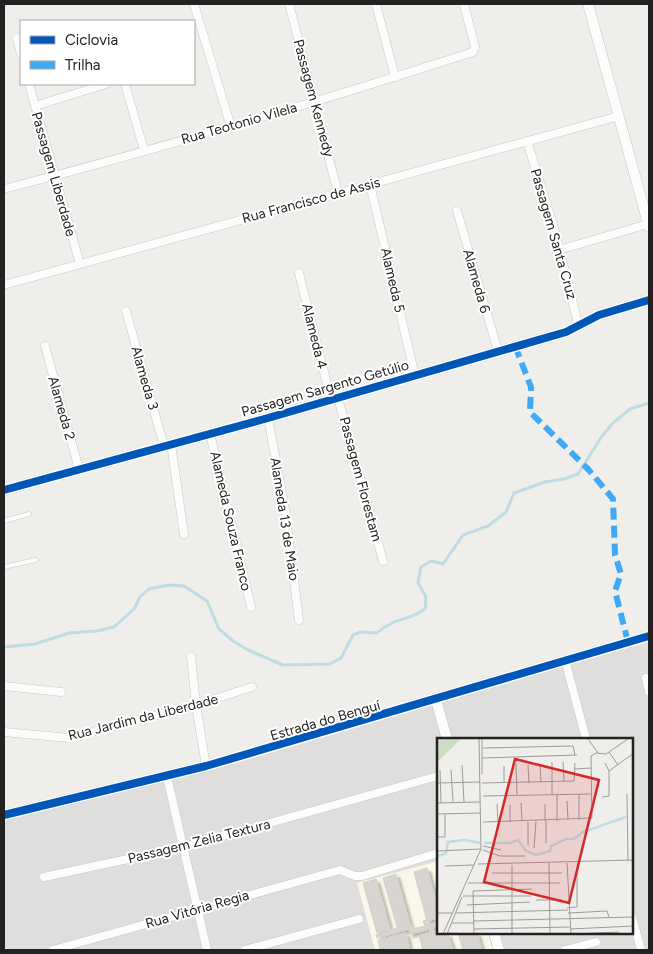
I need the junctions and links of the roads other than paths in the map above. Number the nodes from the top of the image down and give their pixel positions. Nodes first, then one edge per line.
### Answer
1 (194, 4) edge
2 (289, 4) edge
3 (376, 4) edge
4 (464, 4) edge
5 (588, 4) edge
6 (17, 38) dead end
7 (20, 50) edge
8 (395, 77) junction
9 (29, 85) edge
10 (103, 85) edge
11 (125, 85) edge
12 (315, 102) junction
13 (35, 106) junction
14 (619, 116) junction
15 (231, 127) junction
16 (527, 141) junction
17 (144, 150) junction
18 (54, 176) junction
19 (370, 184) junction
20 (4, 189) edge
21 (338, 193) junction
22 (646, 206) edge
23 (457, 211) dead end
24 (649, 225) edge
25 (559, 250) junction
26 (80, 264) junction
27 (299, 273) dead end
28 (4, 285) edge
29 (649, 300) edge
30 (126, 311) dead end
31 (579, 327) junction
32 (45, 346) dead end
33 (498, 351) junction
34 (415, 376) junction
35 (335, 399) junction
36 (268, 418) junction
37 (210, 434) junction
38 (167, 445) junction
39 (79, 469) junction
40 (4, 490) edge
41 (29, 514) dead end
42 (4, 522) edge
43 (184, 534) dead end
44 (36, 560) dead end
45 (383, 561) dead end
46 (4, 567) edge
47 (251, 607) dead end
48 (300, 620) dead end
49 (649, 636) edge
50 (191, 657) dead end
51 (565, 660) junction
52 (646, 678) dead end
53 (4, 686) edge
54 (252, 687) dead end
55 (649, 691) edge
56 (61, 692) dead end
57 (436, 700) junction
58 (196, 704) junction
59 (4, 732) edge
60 (447, 738) edge
61 (586, 738) edge
62 (206, 766) junction
63 (437, 776) edge
64 (167, 777) junction
65 (4, 815) edge
66 (184, 847) junction
67 (437, 853) edge
68 (44, 877) dead end
69 (197, 908) junction
70 (359, 919) dead end
71 (633, 921) edge
72 (494, 934) edge
73 (596, 942) dead end
74 (53, 950) edge
75 (207, 950) edge
76 (246, 950) edge
77 (499, 950) edge
78 (565, 950) edge
79 (640, 950) edge

1 - 15 street
2 - 12 street, Passagem Kennedy
3 - 8 street
4 - 8 street, Rua Teotonio Vilela
5 - 14 street
6 - 7 street
8 - 12 street, Rua Teotonio Vilela
9 - 13 street, Passagem Liberdade
10 - 13 street
11 - 17 street
12 - 15 street, Rua Teotonio Vilela
12 - 21 street, Passagem Kennedy
13 - 18 street, Passagem Liberdade
14 - 16 street, Rua Francisco de Assis
14 - 22 street
15 - 17 street, Rua Teotonio Vilela
16 - 19 street, Rua Francisco de Assis
16 - 25 street, Passagem Santa Cruz
17 - 18 street, Rua Teotonio Vilela
18 - 20 street, Rua Teotonio Vilela
18 - 26 street, Passagem Liberdade
19 - 21 street, Rua Francisco de Assis
19 - 34 street, Alameda 5
21 - 26 street, Rua Francisco de Assis
22 - 24 street
23 - 33 street, Alameda 6
24 - 25 street
25 - 31 street, Passagem Santa Cruz
26 - 28 street, Rua Francisco de Assis
27 - 35 street, Alameda 4
29 - 31 street, Passagem Sargento Getúlio
30 - 38 street, Alameda 3
31 - 33 street, Passagem Sargento Getúlio
32 - 39 street, Alameda 2
33 - 34 street, Passagem Sargento Getúlio
34 - 35 street, Passagem Sargento Getúlio
35 - 36 street, Passagem Sargento Getúlio
35 - 45 street, Passagem Florestam
36 - 37 street, Passagem Sargento Getúlio
36 - 48 street, Alameda 13 de Maio
37 - 38 street, Passagem Sargento Getúlio
37 - 47 street, Alameda Souza Franco
38 - 39 street, Passagem Sargento Getúlio
38 - 43 street, Alameda 3
39 - 40 street, Passagem Sargento Getúlio
41 - 42 lane
44 - 46 lane
49 - 51 street, Estrada do Benguí
50 - 58 street
51 - 57 street, Estrada do Benguí
51 - 61 street
52 - 55 street
53 - 56 street
54 - 58 street, Rua Jardim da Liberdade
57 - 60 street
57 - 62 street, Estrada do Benguí
58 - 59 street, Rua Jardim da Liberdade
58 - 62 street
62 - 64 street, Estrada do Benguí
63 - 66 street, Passagem Zelia Textura
64 - 65 street, Estrada do Benguí
64 - 66 street
66 - 68 street, Passagem Zelia Textura
66 - 69 street
67 - 69 street, Rua Vitória Regia
69 - 74 street, Rua Vitória Regia
69 - 75 street
70 - 76 street
71 - 79 street
72 - 77 street
73 - 78 street

